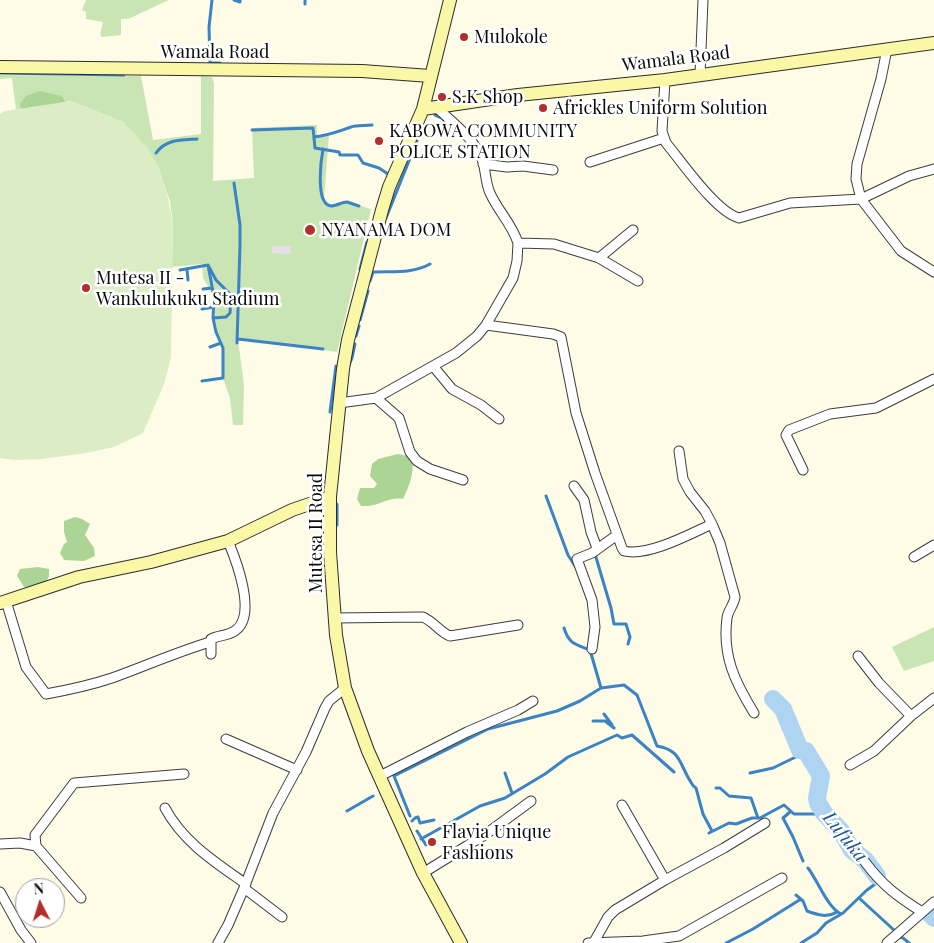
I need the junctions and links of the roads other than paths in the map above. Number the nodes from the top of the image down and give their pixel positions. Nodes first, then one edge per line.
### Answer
1 (450, 0) edge
2 (704, 0) edge
3 (934, 43) edge
4 (887, 49) junction
5 (0, 66) edge
6 (700, 75) junction
7 (430, 76) junction
8 (665, 80) junction
9 (436, 107) junction
10 (422, 109) junction
11 (664, 138) junction
12 (590, 162) dead end
13 (483, 164) junction
14 (934, 169) edge
15 (553, 170) dead end
16 (862, 199) junction
17 (633, 230) dead end
18 (518, 243) junction
19 (599, 258) junction
20 (934, 272) edge
21 (638, 281) dead end
22 (486, 325) junction
23 (433, 366) junction
24 (934, 379) edge
25 (376, 398) junction
26 (339, 403) junction
27 (499, 420) dead end
28 (679, 451) dead end
29 (803, 470) dead end
30 (463, 480) dead end
31 (574, 486) dead end
32 (330, 497) junction
33 (712, 524) junction
34 (617, 535) junction
35 (228, 541) junction
36 (934, 545) edge
37 (597, 548) junction
38 (914, 557) dead end
39 (3, 602) edge
40 (334, 618) junction
41 (518, 625) dead end
42 (210, 642) junction
43 (592, 649) dead end
44 (212, 654) dead end
45 (858, 656) dead end
46 (346, 688) junction
47 (934, 698) edge
48 (533, 701) dead end
49 (754, 713) dead end
50 (911, 716) junction
51 (226, 739) dead end
52 (850, 765) dead end
53 (297, 770) junction
54 (184, 774) dead end
55 (380, 776) junction
56 (531, 801) dead end
57 (622, 805) dead end
58 (165, 808) dead end
59 (765, 823) dead end
60 (0, 844) edge
61 (36, 846) junction
62 (864, 862) dead end
63 (423, 873) junction
64 (782, 878) dead end
65 (665, 880) junction
66 (245, 886) junction
67 (0, 892) edge
68 (81, 898) dead end
69 (934, 902) edge
70 (922, 912) junction
71 (282, 917) dead end
72 (591, 942) edge
73 (31, 943) edge
74 (218, 943) edge
75 (461, 943) edge
76 (887, 943) edge

1 - 7 street, Mutesa II Road
2 - 6 street
3 - 4 street, Wamala Road
4 - 6 street, Wamala Road
4 - 16 street
5 - 7 street, Wamala Road
6 - 8 street, Wamala Road
7 - 10 street, Mutesa II Road
8 - 9 street, Wamala Road
8 - 11 street
9 - 10 street, Wamala Road
9 - 13 street
10 - 26 street, Mutesa II Road
11 - 12 street
11 - 16 street
13 - 15 street
13 - 18 street
14 - 16 street
16 - 20 street
17 - 19 street
18 - 19 street
18 - 22 street
19 - 21 street
22 - 23 street
22 - 34 street
23 - 25 street
23 - 27 street
24 - 29 street
25 - 26 street
25 - 30 street
26 - 32 street, Mutesa II Road
28 - 33 street
31 - 37 street
32 - 35 street
32 - 40 street, Mutesa II Road
33 - 34 street
33 - 49 street
34 - 37 street
35 - 39 street
35 - 42 street
36 - 38 street
37 - 43 street
39 - 42 street
40 - 41 street
40 - 46 street, Mutesa II Road
42 - 44 street
45 - 50 street
46 - 53 street
46 - 55 street, Mutesa II Road
47 - 50 street
48 - 55 street
50 - 52 street
51 - 53 street
53 - 66 street
54 - 61 street
55 - 63 street, Mutesa II Road
56 - 63 street
57 - 65 street
58 - 66 street
59 - 65 street
60 - 61 street
61 - 68 street
62 - 70 street
63 - 75 street, Mutesa II Road
64 - 72 street
65 - 72 street
66 - 71 street
66 - 74 street
67 - 73 street
69 - 70 street
70 - 76 street

